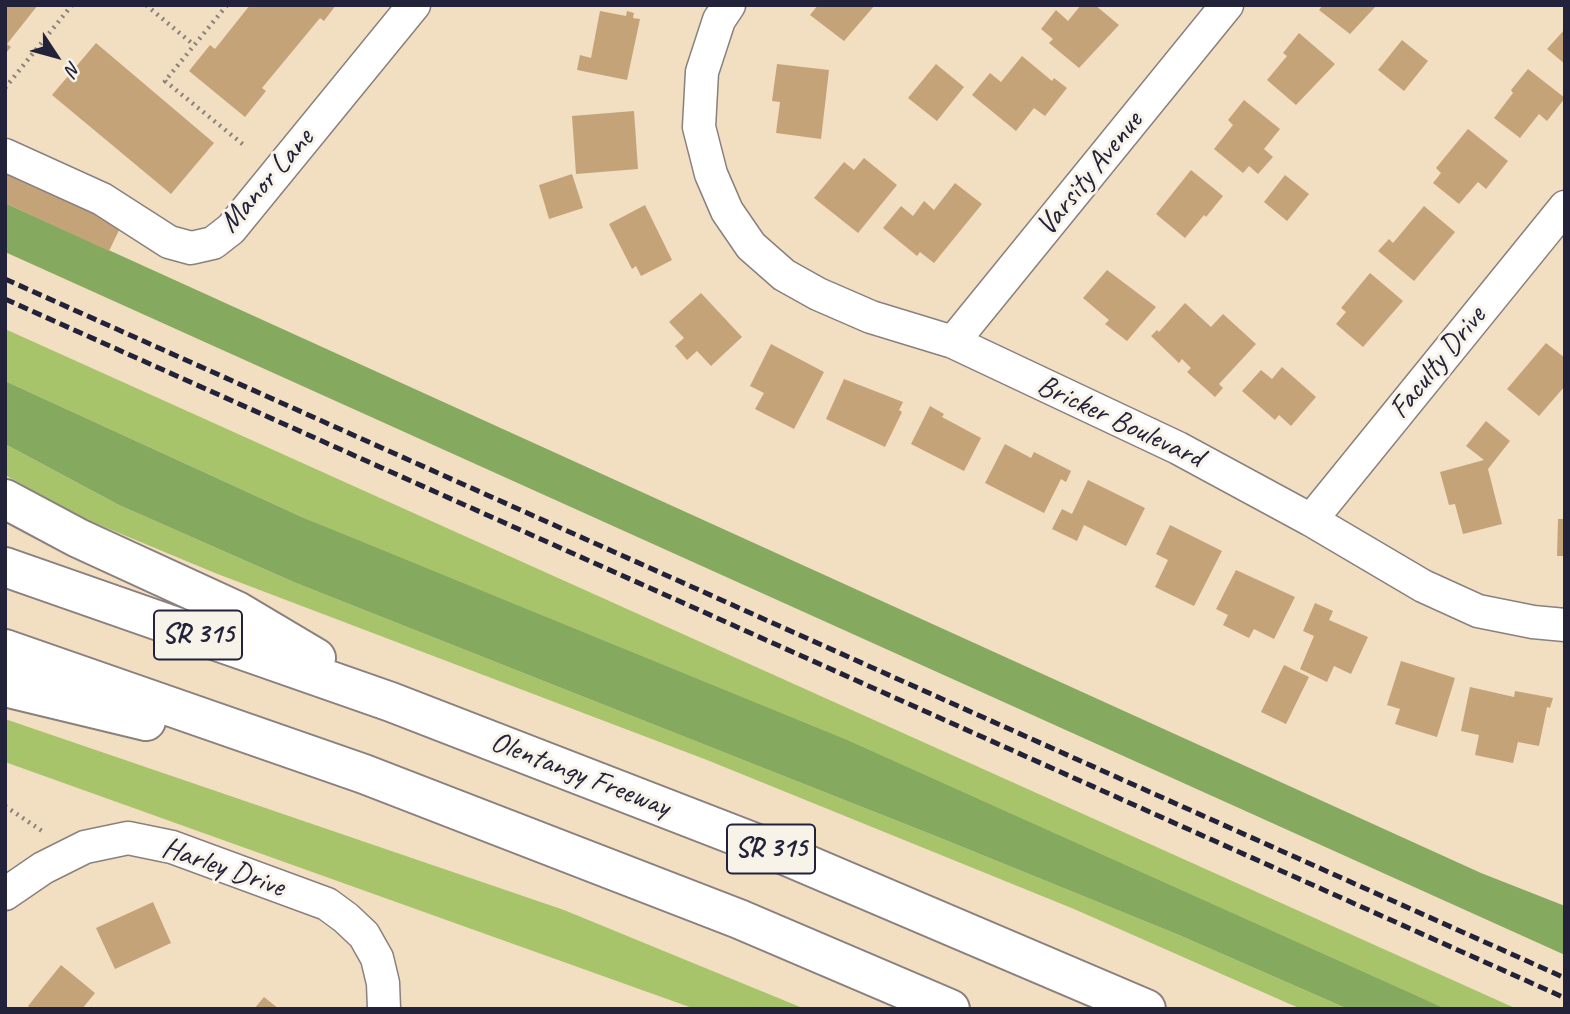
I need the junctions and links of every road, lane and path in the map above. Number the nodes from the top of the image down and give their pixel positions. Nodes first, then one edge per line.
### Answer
1 (72, 5) edge
2 (146, 5) edge
3 (227, 5) edge
4 (414, 5) edge
5 (729, 5) edge
6 (1227, 5) edge
7 (194, 46) junction
8 (5, 88) edge
9 (245, 146) dead end
10 (5, 155) edge
11 (1565, 207) edge
12 (953, 342) junction
13 (5, 499) edge
14 (1311, 520) junction
15 (5, 567) edge
16 (1565, 625) edge
17 (5, 649) edge
18 (5, 687) edge
19 (391, 702) junction
20 (364, 774) junction
21 (5, 806) edge
22 (85, 847) junction
23 (5, 894) edge
24 (384, 1009) edge
25 (950, 1009) edge
26 (1146, 1009) edge

1 - 8 path
2 - 7 path
3 - 7 path
4 - 10 street, Manor Lane
5 - 12 street, Bricker Boulevard
6 - 12 street, Varsity Avenue
7 - 9 path
11 - 14 street, Faculty Drive
12 - 14 street, Bricker Boulevard
13 - 19 highway
14 - 16 street, Bricker Boulevard
15 - 19 highway, Olentangy Freeway / SR 315
17 - 20 highway, SR 315
18 - 20 highway
19 - 26 highway, Olentangy Freeway / SR 315
20 - 25 highway, SR 315
21 - 22 path
22 - 23 street, Harley Drive
22 - 24 street, Harley Drive

